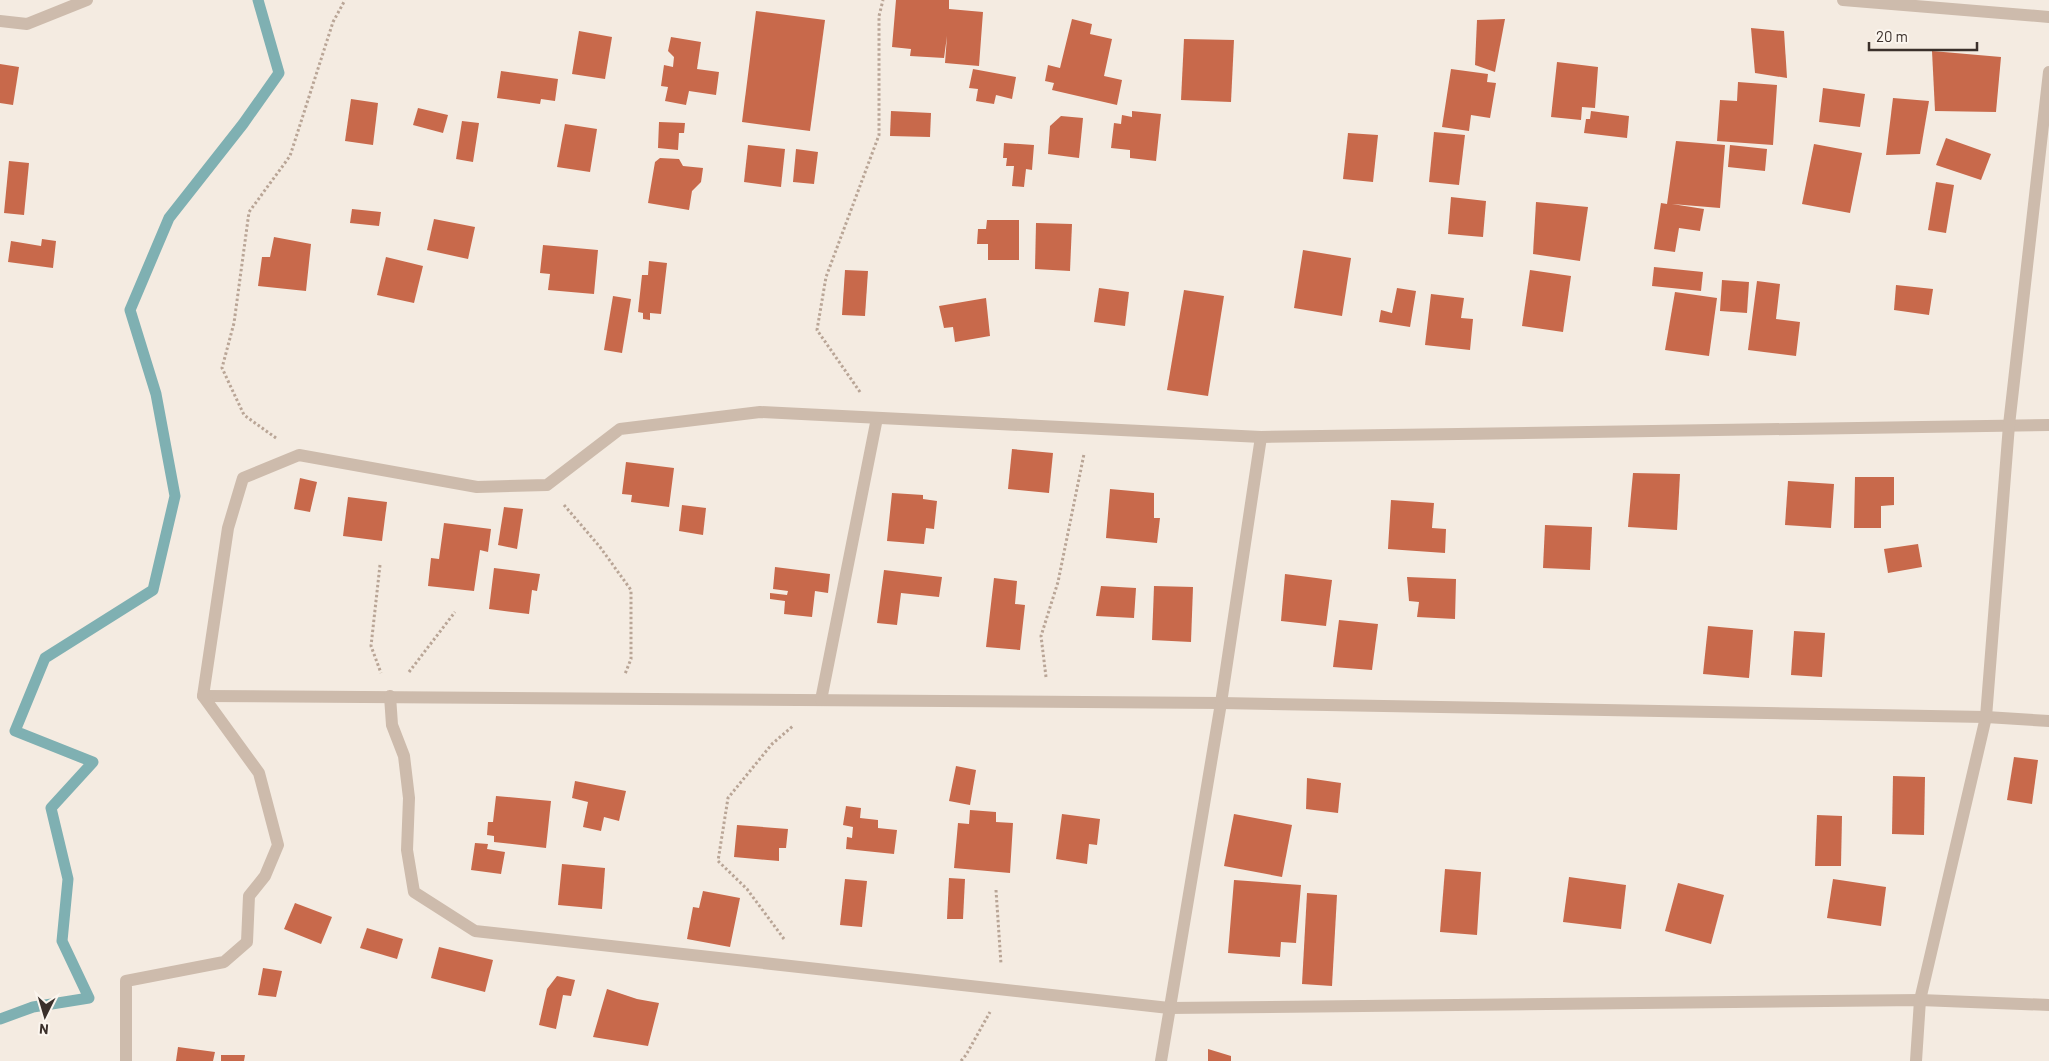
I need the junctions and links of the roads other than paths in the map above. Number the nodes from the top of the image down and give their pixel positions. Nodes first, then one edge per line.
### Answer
1 (87, 0) edge
2 (1844, 0) edge
3 (2049, 16) edge
4 (0, 21) edge
5 (2049, 72) edge
6 (877, 418) junction
7 (2009, 425) junction
8 (2049, 425) edge
9 (1261, 437) junction
10 (203, 696) junction
11 (390, 696) junction
12 (821, 700) junction
13 (1221, 703) junction
14 (1986, 717) junction
15 (2049, 721) edge
16 (1920, 1000) junction
17 (2049, 1005) edge
18 (1169, 1008) junction
19 (126, 1061) edge
20 (1161, 1061) edge
21 (1916, 1061) edge

1 - 4 street
2 - 3 street
5 - 7 street
6 - 9 street
6 - 10 street
6 - 12 street
7 - 8 street
7 - 9 street
7 - 14 street
9 - 13 street
10 - 11 street
10 - 19 street
11 - 12 street
11 - 18 street
12 - 13 street
13 - 14 street
13 - 18 street
14 - 15 street
14 - 16 street
16 - 17 street
16 - 18 street
16 - 21 street
18 - 20 street

